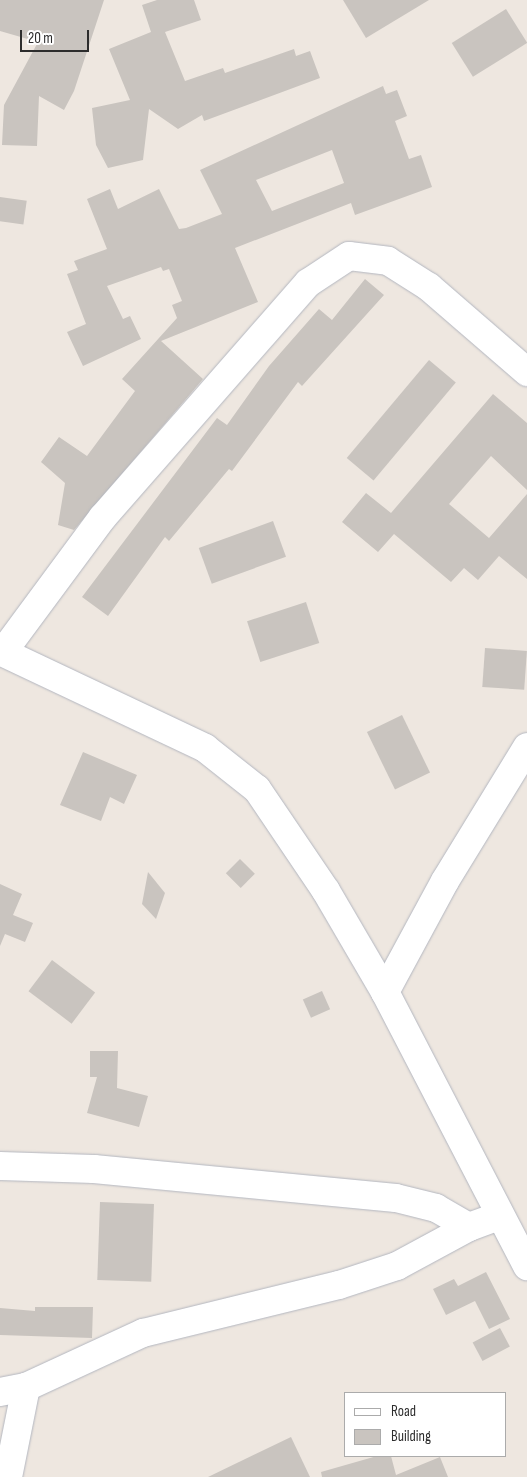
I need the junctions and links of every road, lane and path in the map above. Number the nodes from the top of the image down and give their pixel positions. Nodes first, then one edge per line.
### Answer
1 (527, 372) edge
2 (2, 652) edge
3 (527, 746) edge
4 (386, 992) junction
5 (0, 1166) edge
6 (500, 1216) junction
7 (469, 1227) junction
8 (527, 1266) edge
9 (13, 1389) edge
10 (8, 1477) edge

1 - 2 street
2 - 4 street
3 - 4 street
4 - 6 street
5 - 7 street
6 - 7 street
6 - 8 street
7 - 9 street
9 - 10 street

